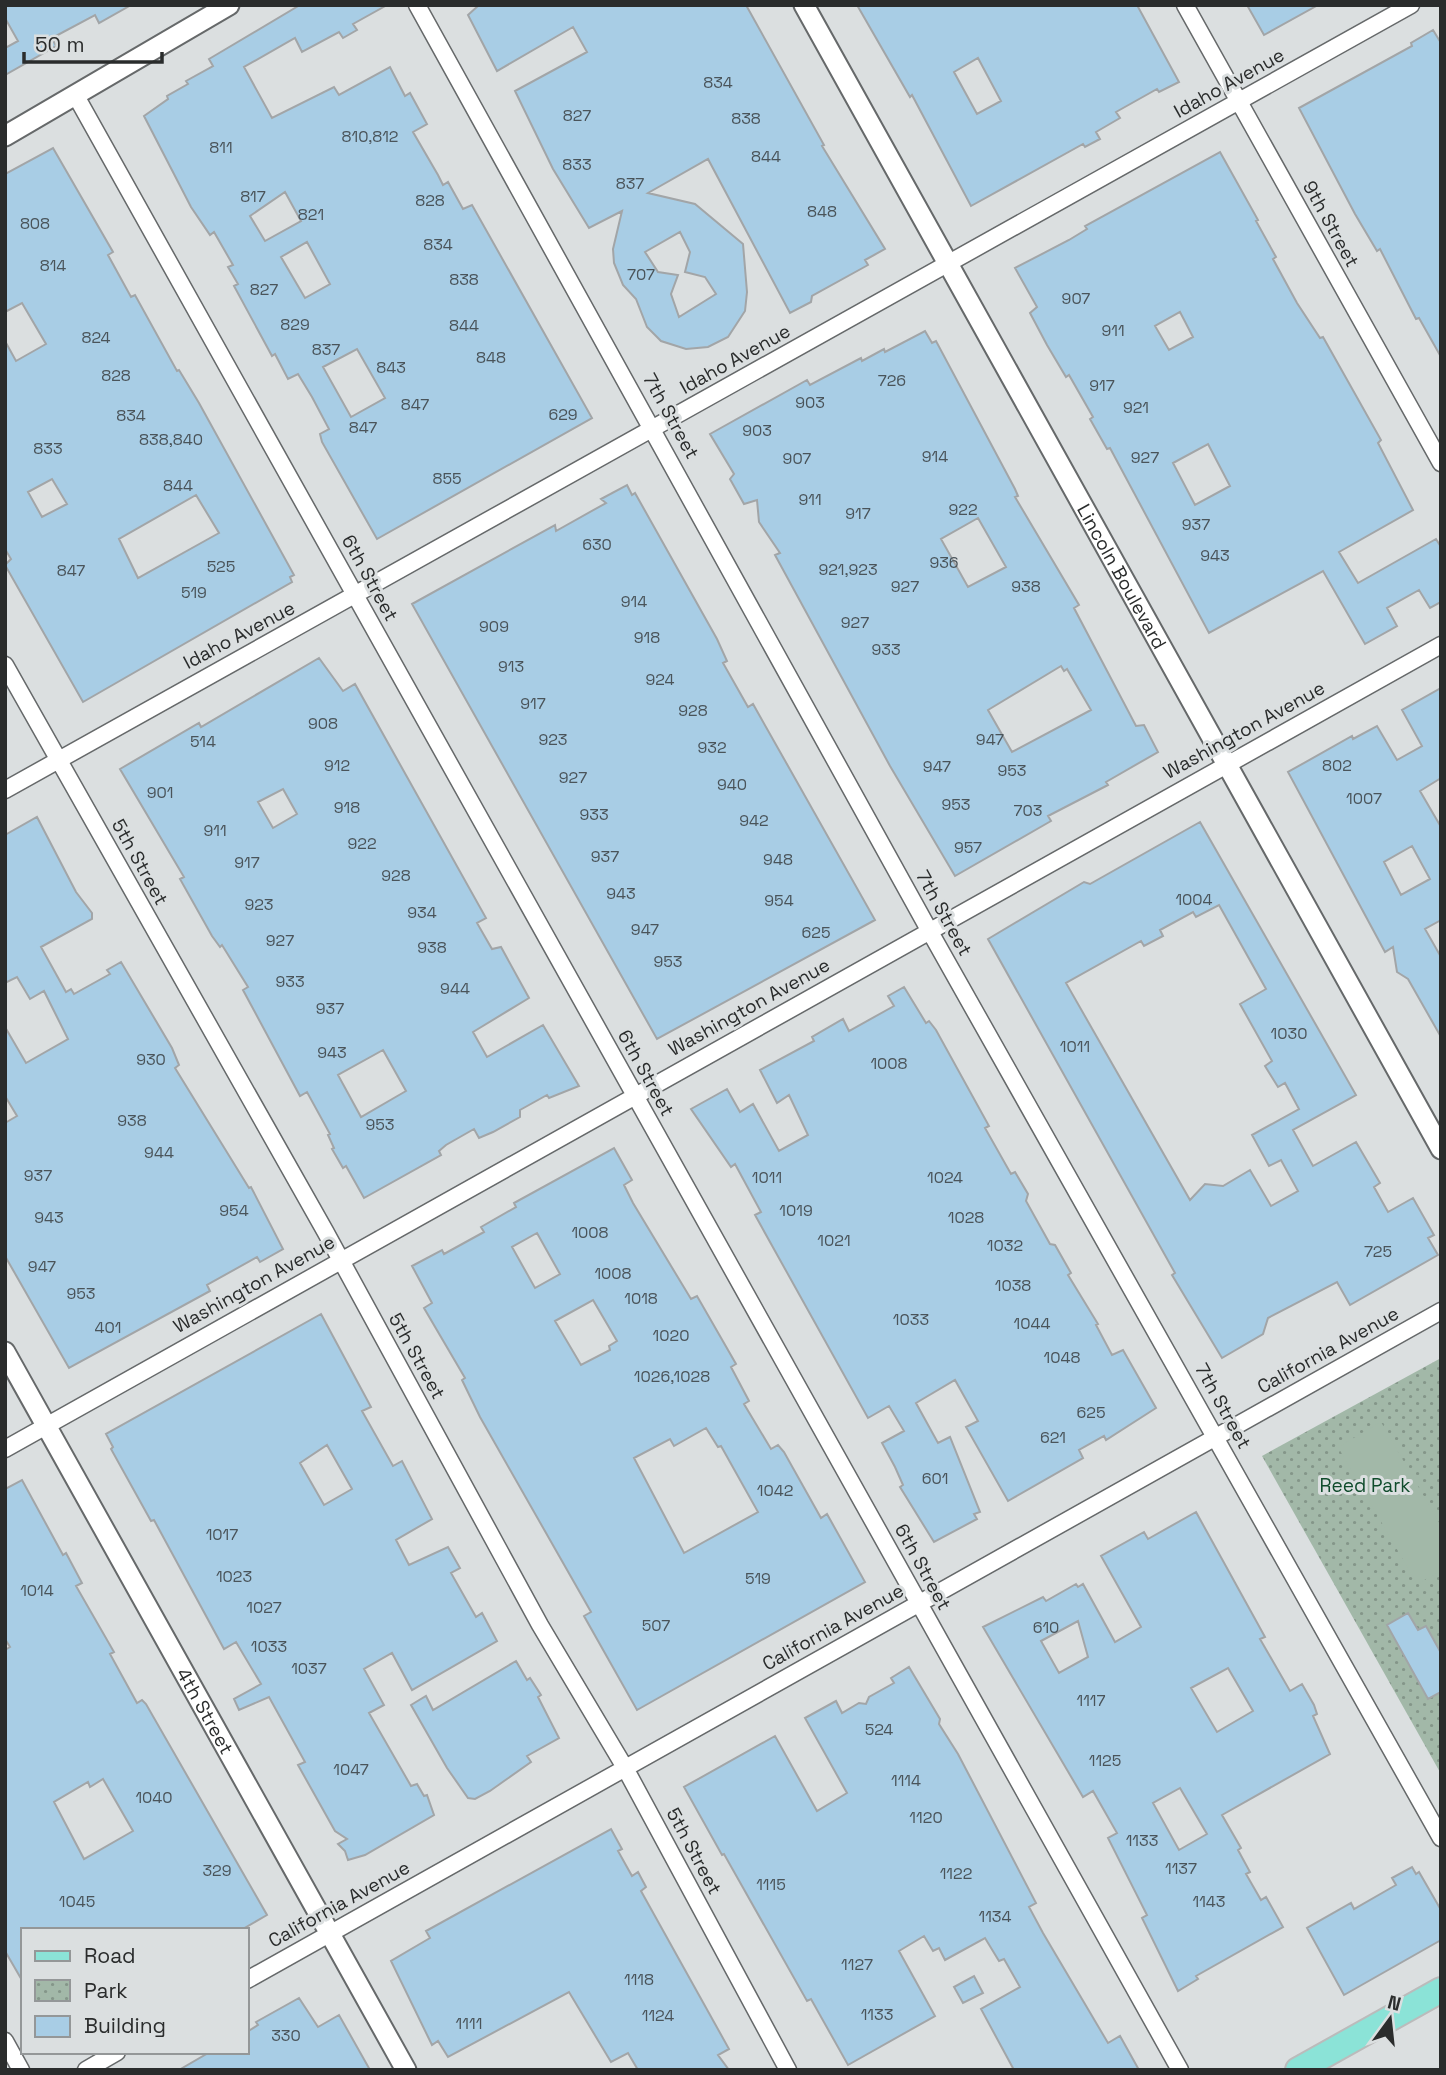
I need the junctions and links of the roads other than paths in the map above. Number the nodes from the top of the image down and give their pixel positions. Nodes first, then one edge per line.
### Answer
1 (229, 5) edge
2 (417, 5) edge
3 (804, 5) edge
4 (1185, 5) edge
5 (1410, 5) edge
6 (76, 96) junction
7 (1238, 102) junction
8 (5, 136) edge
9 (948, 264) junction
10 (654, 429) junction
11 (1441, 463) edge
12 (356, 596) junction
13 (1441, 645) edge
14 (5, 665) edge
15 (58, 760) junction
16 (1226, 764) junction
17 (5, 790) edge
18 (929, 930) junction
19 (635, 1095) junction
20 (1441, 1149) edge
21 (341, 1260) junction
22 (1441, 1311) edge
23 (5, 1352) edge
24 (46, 1425) junction
25 (1217, 1437) junction
26 (5, 1449) edge
27 (919, 1603) junction
28 (624, 1766) junction
29 (1441, 1838) edge
30 (330, 1933) junction
31 (248, 1978) edge
32 (1441, 1990) edge
33 (5, 2041) edge
34 (114, 2054) edge
35 (22, 2070) edge
36 (86, 2070) edge
37 (406, 2070) edge
38 (788, 2070) edge
39 (1180, 2070) edge
40 (1298, 2070) edge

1 - 6 street
2 - 10 street, 7th Street
3 - 9 street, Lincoln Boulevard
4 - 7 street, 9th Street
5 - 7 street, Idaho Avenue
6 - 8 street
6 - 12 street, 6th Street
7 - 9 street, Idaho Avenue
7 - 11 street, 9th Street
9 - 10 street, Idaho Avenue
9 - 16 street, Lincoln Boulevard
10 - 12 street, Idaho Avenue
10 - 18 street, 7th Street
12 - 15 street, Idaho Avenue
12 - 19 street, 6th Street
13 - 16 street, Washington Avenue
14 - 15 street, 5th Street
15 - 17 street, Idaho Avenue
15 - 21 street, 5th Street
16 - 18 street, Washington Avenue
16 - 20 street, Lincoln Boulevard
18 - 19 street, Washington Avenue
18 - 25 street, 7th Street
19 - 21 street, Washington Avenue
19 - 27 street, 6th Street
21 - 24 street, Washington Avenue
21 - 28 street, 5th Street
22 - 25 street, California Avenue
23 - 24 street, 4th Street
24 - 26 street, Washington Avenue
24 - 30 street, 4th Street
25 - 27 street, California Avenue
25 - 29 street, 7th Street
27 - 28 street, California Avenue
27 - 39 street, 6th Street
28 - 30 street, California Avenue
28 - 38 street, 5th Street
30 - 31 street, California Avenue
30 - 37 street, 4th Street
32 - 40 main road
33 - 35 street
34 - 36 street

